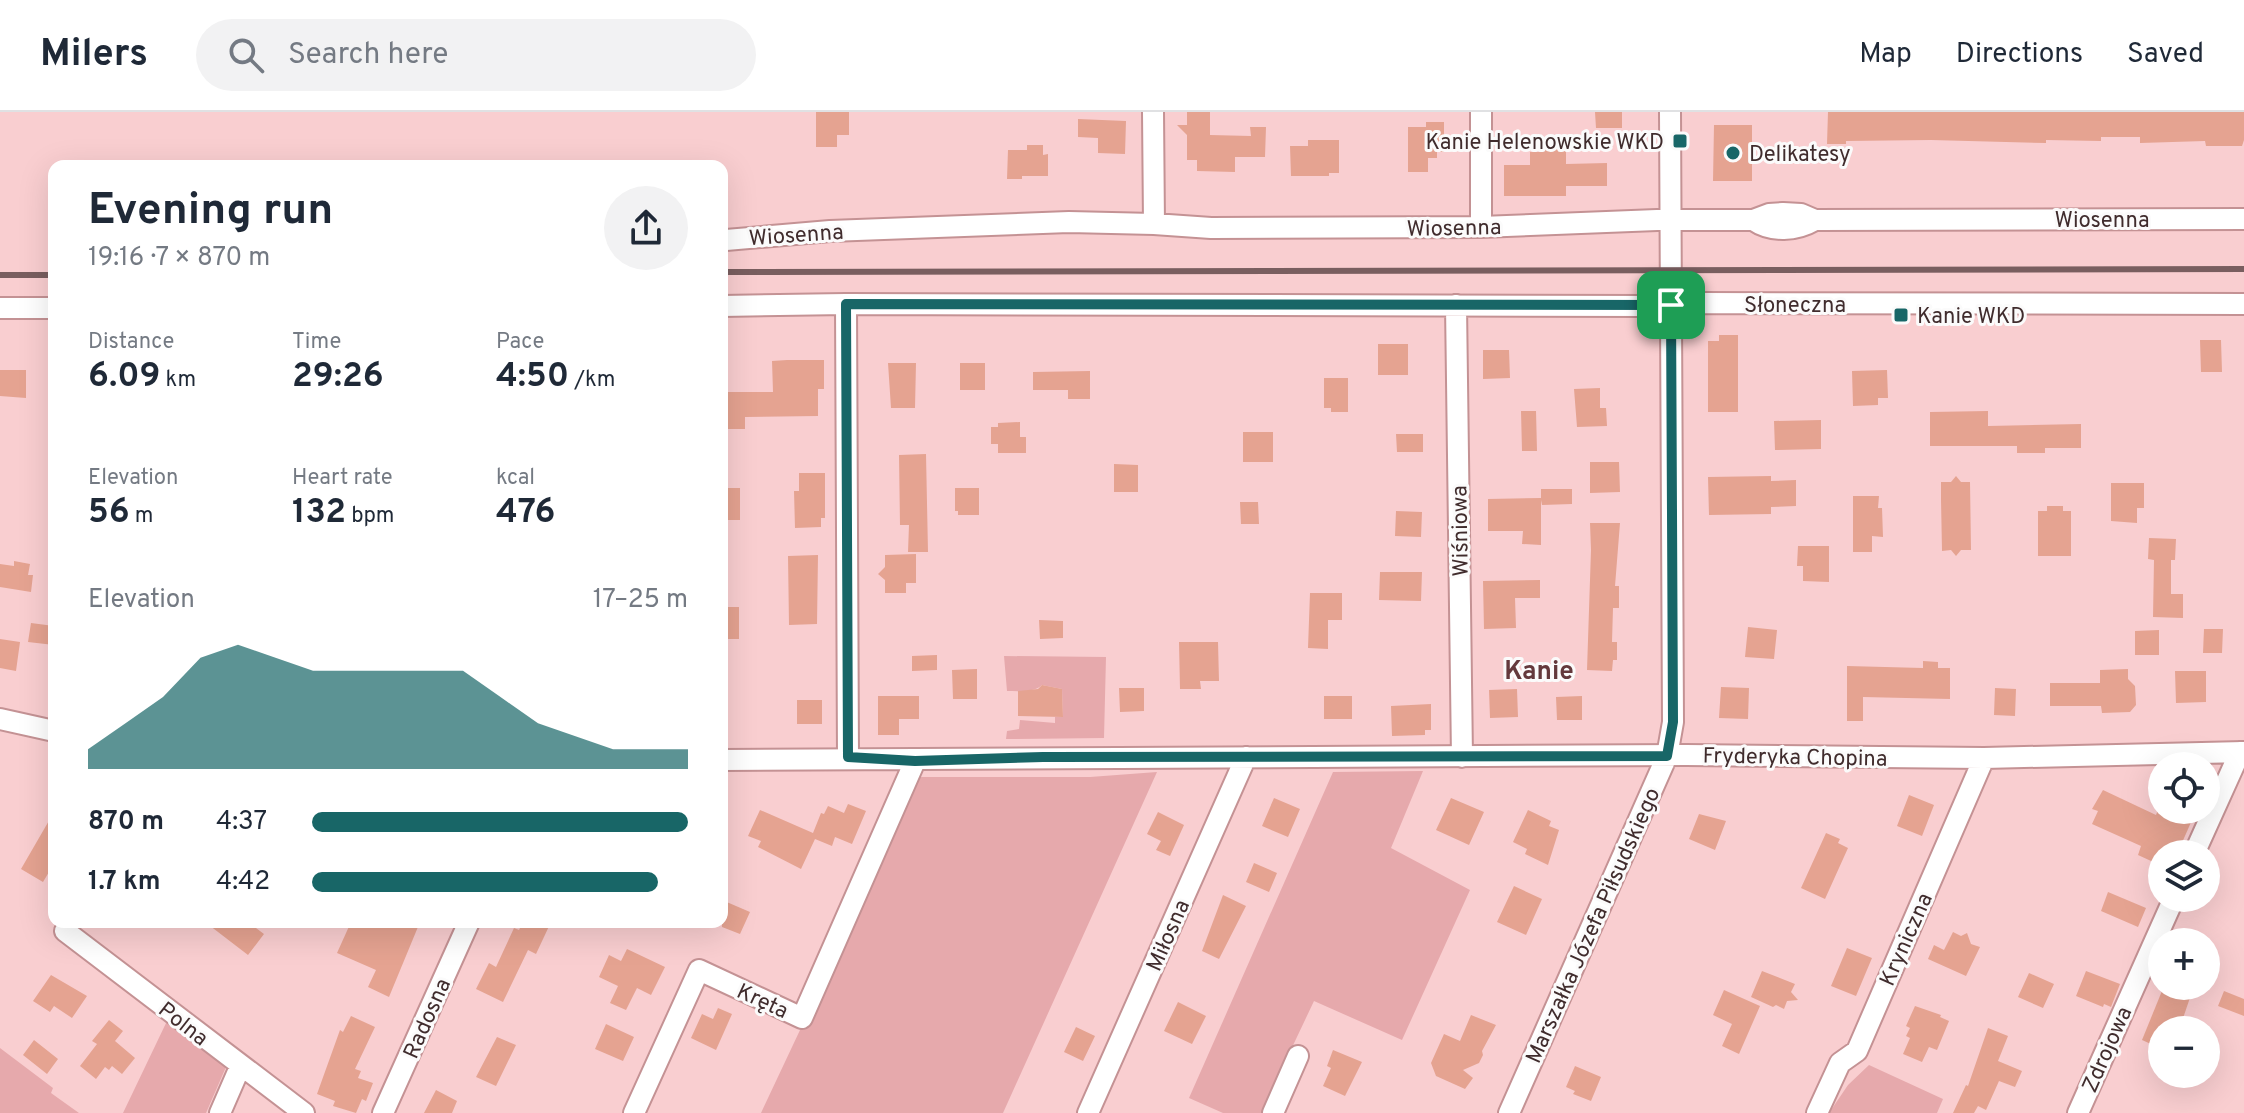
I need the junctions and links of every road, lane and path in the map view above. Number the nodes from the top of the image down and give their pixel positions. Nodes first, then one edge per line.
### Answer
1 (1153, 112) edge
2 (1481, 112) edge
3 (1670, 112) edge
4 (2244, 219) edge
5 (1671, 220) junction
6 (1154, 224) junction
7 (1481, 227) junction
8 (728, 240) edge
9 (846, 304) junction
10 (2244, 304) edge
11 (1456, 305) junction
12 (1671, 305) junction
13 (728, 306) edge
14 (0, 308) edge
15 (48, 308) edge
16 (0, 719) edge
17 (48, 730) edge
18 (2242, 752) edge
19 (1667, 756) junction
20 (848, 757) junction
21 (1246, 757) junction
22 (1462, 757) junction
23 (1984, 758) junction
24 (728, 760) edge
25 (915, 761) junction
26 (2201, 840) edge
27 (2168, 912) edge
28 (466, 928) edge
29 (65, 931) dead end
30 (1298, 1056) dead end
31 (240, 1067) junction
32 (220, 1113) edge
33 (304, 1113) edge
34 (383, 1113) edge
35 (634, 1113) edge
36 (1088, 1113) edge
37 (1273, 1113) edge
38 (1509, 1113) edge
39 (1817, 1113) edge
40 (2078, 1113) edge

1 - 6 street
2 - 7 street
3 - 5 street, Marszałka Józefa Piłsudskiego
4 - 5 street, Wiosenna
5 - 7 street, Wiosenna
5 - 12 street, Marszałka Józefa Piłsudskiego
6 - 7 street, Wiosenna
6 - 8 street, Wiosenna
9 - 11 street, Słoneczna
9 - 13 street, Słoneczna
9 - 20 street
10 - 12 street, Słoneczna
11 - 12 street, Słoneczna
11 - 22 street, Wiśniowa
12 - 19 street, Marszałka Józefa Piłsudskiego
14 - 15 street
16 - 17 street
18 - 23 street, Fryderyka Chopina
18 - 26 street
19 - 22 street, Fryderyka Chopina
19 - 23 street, Fryderyka Chopina
19 - 38 street, Marszałka Józefa Piłsudskiego
20 - 24 street, Fryderyka Chopina
20 - 25 street, Fryderyka Chopina
21 - 22 street, Fryderyka Chopina
21 - 25 street, Fryderyka Chopina
21 - 36 street, Miłosna
23 - 39 street, Kryniczna
25 - 35 street, Kręta
27 - 40 street, Zdrojowa
28 - 34 street, Radosna
29 - 31 street, Polna
30 - 37 street
31 - 32 street
31 - 33 street, Polna

